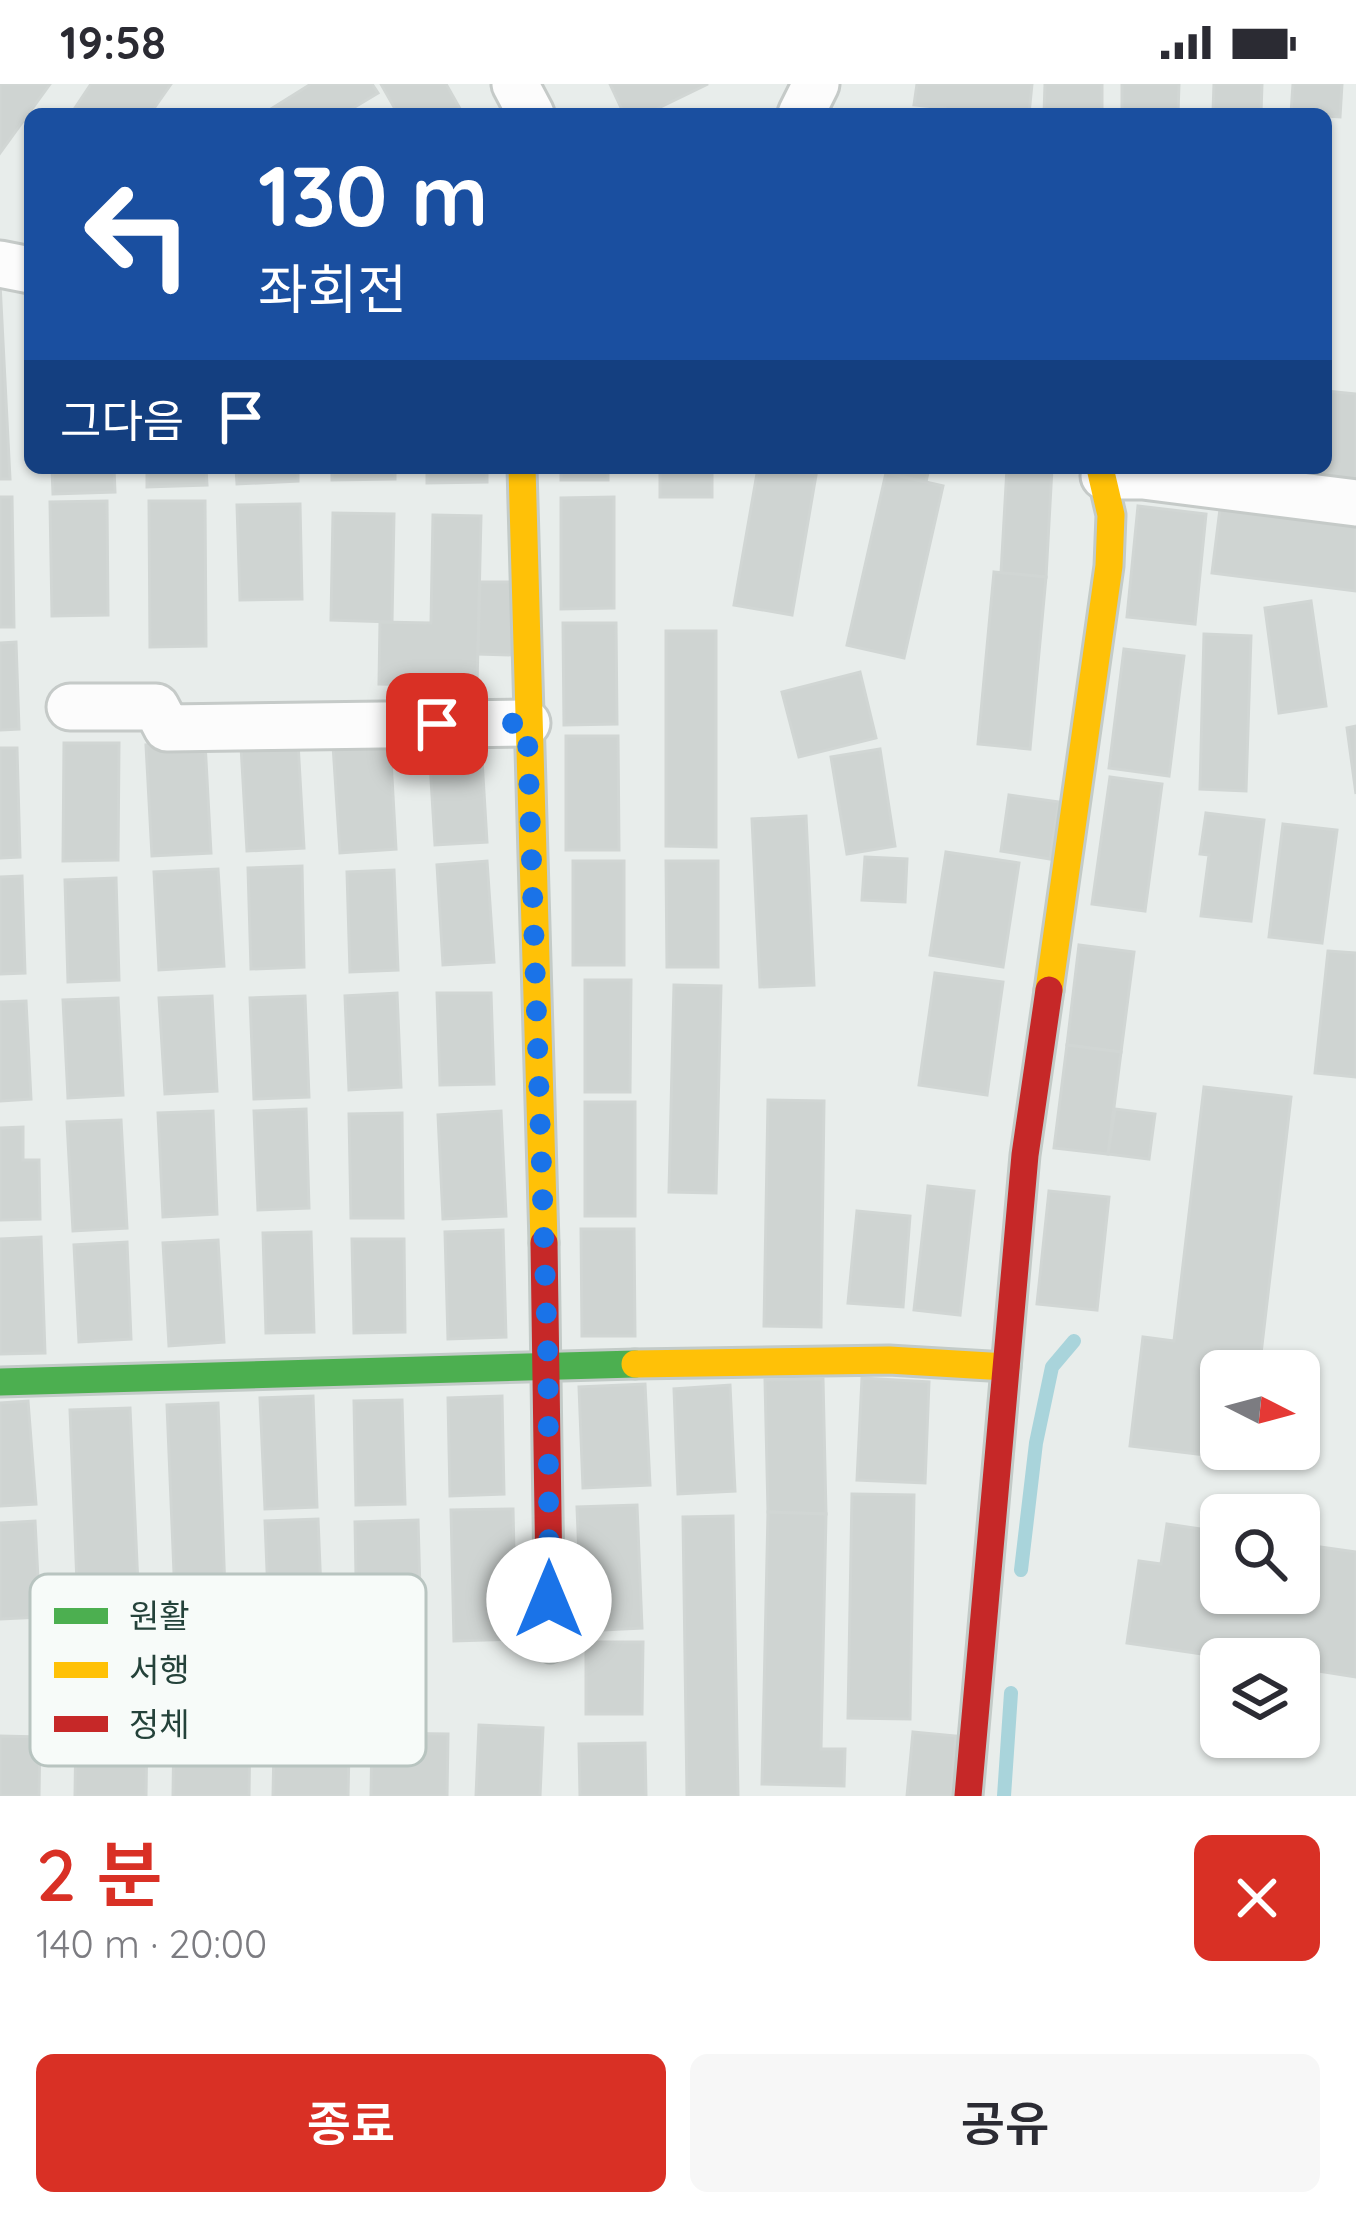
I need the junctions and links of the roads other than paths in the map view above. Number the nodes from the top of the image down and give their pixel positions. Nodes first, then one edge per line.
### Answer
1 (522, 474) edge
2 (1102, 474) edge
3 (1122, 474) edge
4 (1356, 502) edge
5 (70, 707) dead end
6 (527, 723) junction
7 (548, 1365) junction
8 (1006, 1366) junction
9 (0, 1382) edge
10 (550, 1648) dead end
11 (968, 1796) edge

1 - 6 street
2 - 8 street
3 - 4 street
5 - 6 street
6 - 7 street
7 - 8 street
7 - 9 street
7 - 10 street
8 - 11 street

